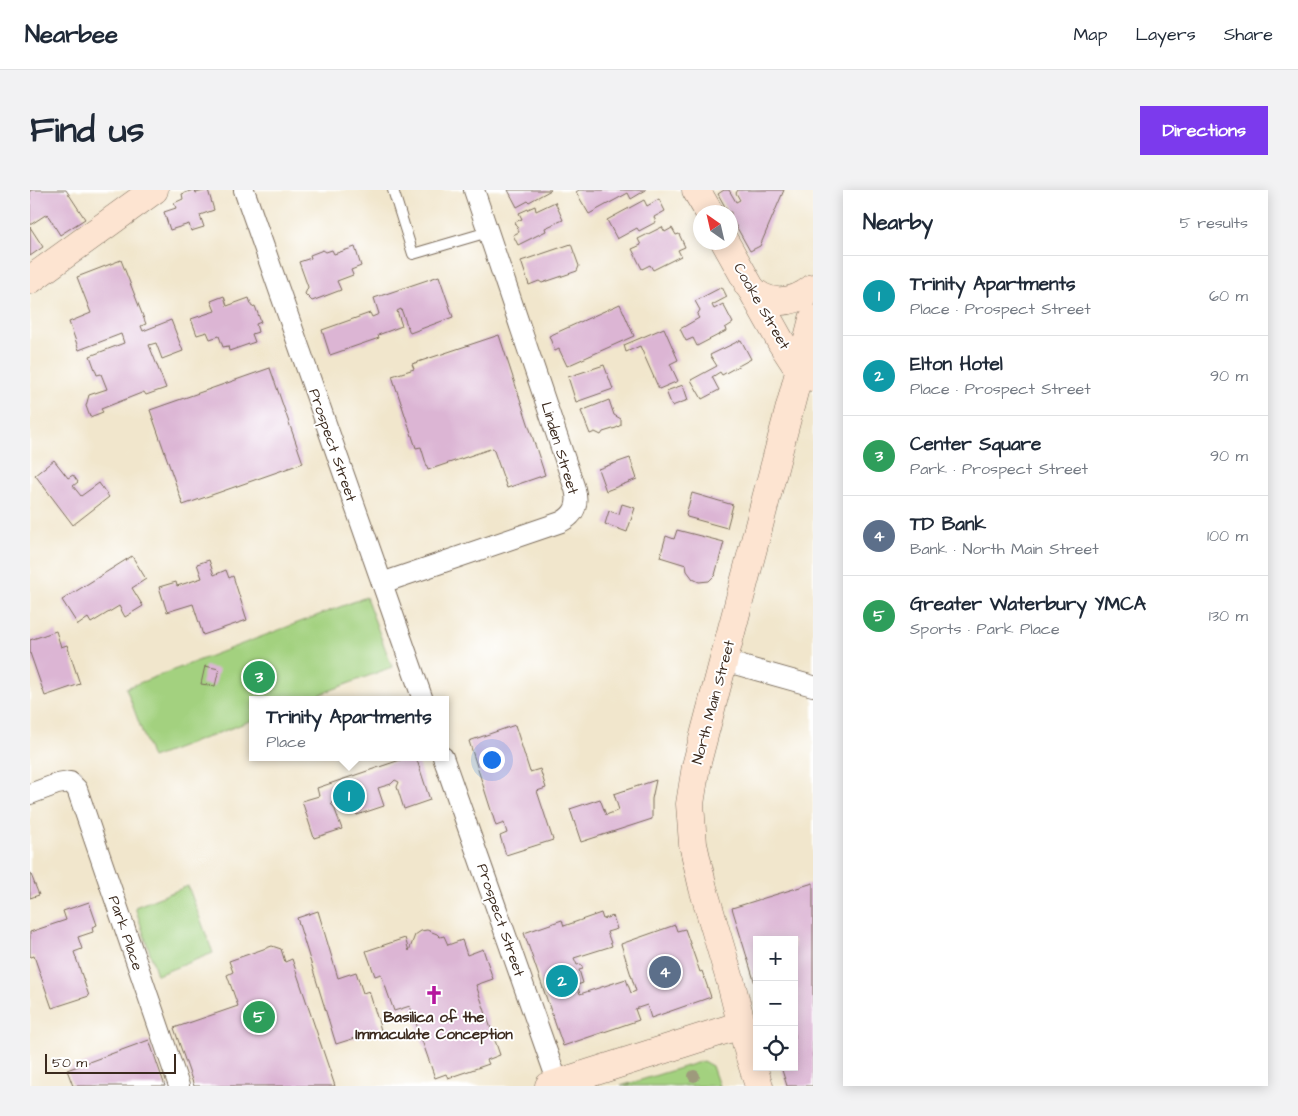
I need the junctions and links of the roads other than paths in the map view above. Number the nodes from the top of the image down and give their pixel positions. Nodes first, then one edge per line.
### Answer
1 (154, 190) edge
2 (244, 190) edge
3 (393, 190) edge
4 (474, 190) edge
5 (696, 190) edge
6 (705, 205) edge
7 (488, 232) junction
8 (730, 250) edge
9 (30, 280) edge
10 (748, 284) junction
11 (813, 288) edge
12 (813, 319) edge
13 (807, 373) edge
14 (382, 584) junction
15 (724, 661) junction
16 (813, 686) edge
17 (422, 696) edge
18 (444, 761) edge
19 (30, 794) edge
20 (741, 1025) junction
21 (553, 1085) edge
22 (179, 1086) edge
23 (758, 1086) edge

1 - 9 main road
2 - 14 street, Prospect Street
3 - 7 lane
4 - 7 street, Linden Street
5 - 6 main road
7 - 14 street, Linden Street
8 - 10 main road, Cooke Street
10 - 11 main road
10 - 13 main road, Cooke Street
12 - 13 main road, North Main Street
13 - 15 main road, North Main Street
14 - 17 street, Prospect Street
15 - 16 street
15 - 20 main road, North Main Street
18 - 21 street, Prospect Street
19 - 22 street, Park Place
20 - 21 main road
20 - 23 main road, North Main Street

